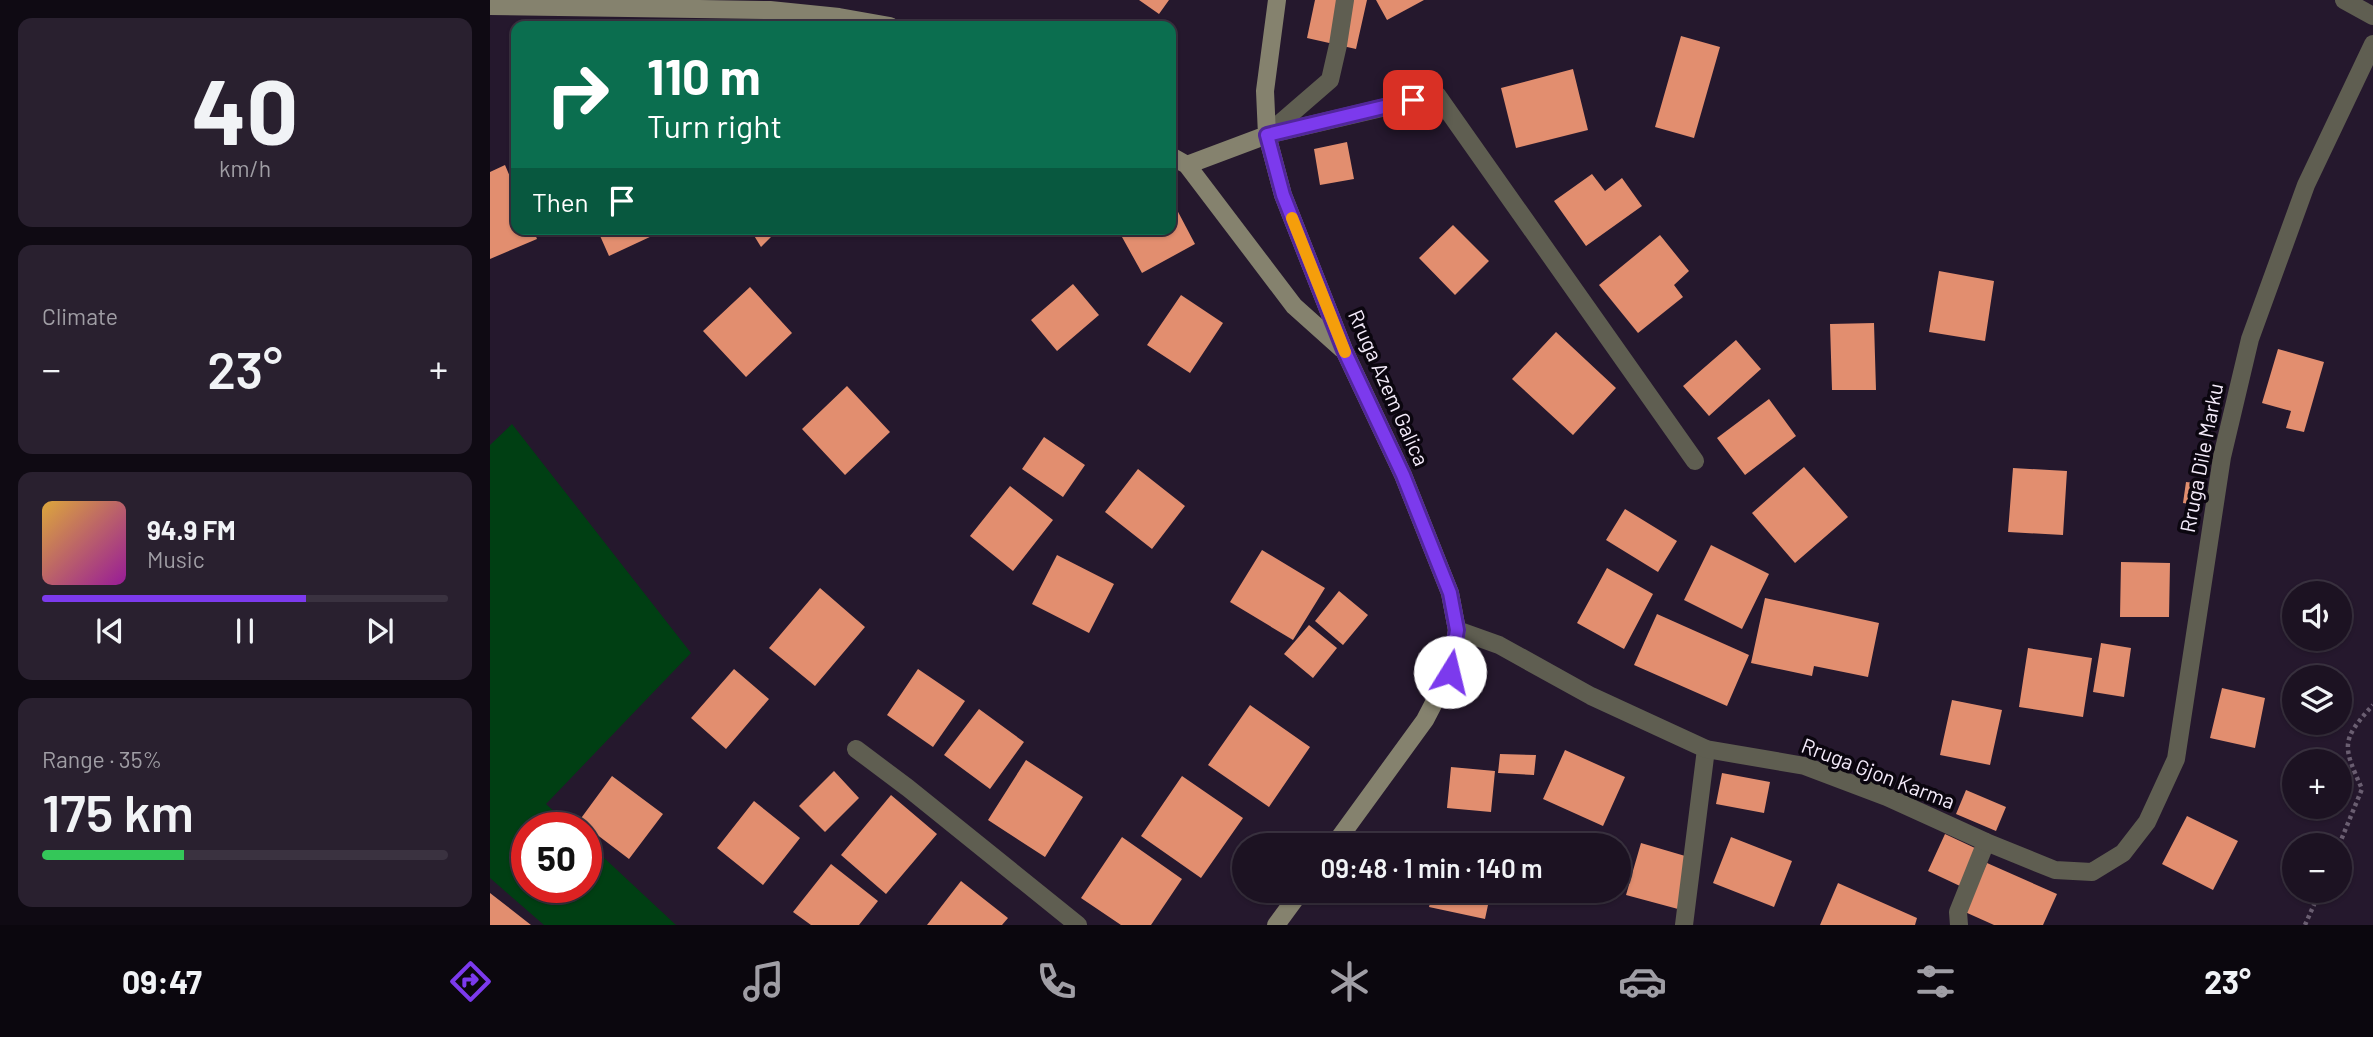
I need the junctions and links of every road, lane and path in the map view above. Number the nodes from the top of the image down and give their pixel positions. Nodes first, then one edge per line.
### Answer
1 (1277, 0) edge
2 (1345, 0) edge
3 (2344, 0) edge
4 (773, 3) edge
5 (490, 6) edge
6 (2373, 16) edge
7 (858, 21) edge
8 (2373, 44) edge
9 (1267, 135) junction
10 (1176, 159) edge
11 (1187, 165) junction
12 (1344, 350) junction
13 (1695, 461) dead end
14 (1457, 630) junction
15 (2373, 705) edge
16 (856, 749) dead end
17 (1706, 749) junction
18 (1343, 833) edge
19 (2344, 833) edge
20 (1986, 842) junction
21 (2092, 872) joint
22 (1292, 903) edge
23 (2315, 903) edge
24 (1078, 925) edge
25 (1276, 925) edge
26 (1684, 925) edge
27 (1959, 925) edge
28 (2305, 925) edge

1 - 9 main road, Rruga Azem Galica
2 - 9 street
3 - 6 street
4 - 5 main road
4 - 7 main road
8 - 21 street, Rruga Dile Marku
9 - 11 main road
9 - 12 main road, Rruga Azem Galica
9 - 13 street
10 - 11 main road
11 - 12 main road
12 - 14 main road, Rruga Azem Galica
14 - 17 street, Rruga Gjon Karma
14 - 18 main road, Rruga Azem Galica
15 - 19 path
16 - 24 street
17 - 20 street, Rruga Gjon Karma
17 - 26 street
20 - 21 street, Rruga Gjon Karma
20 - 27 street
22 - 25 main road
23 - 28 path

